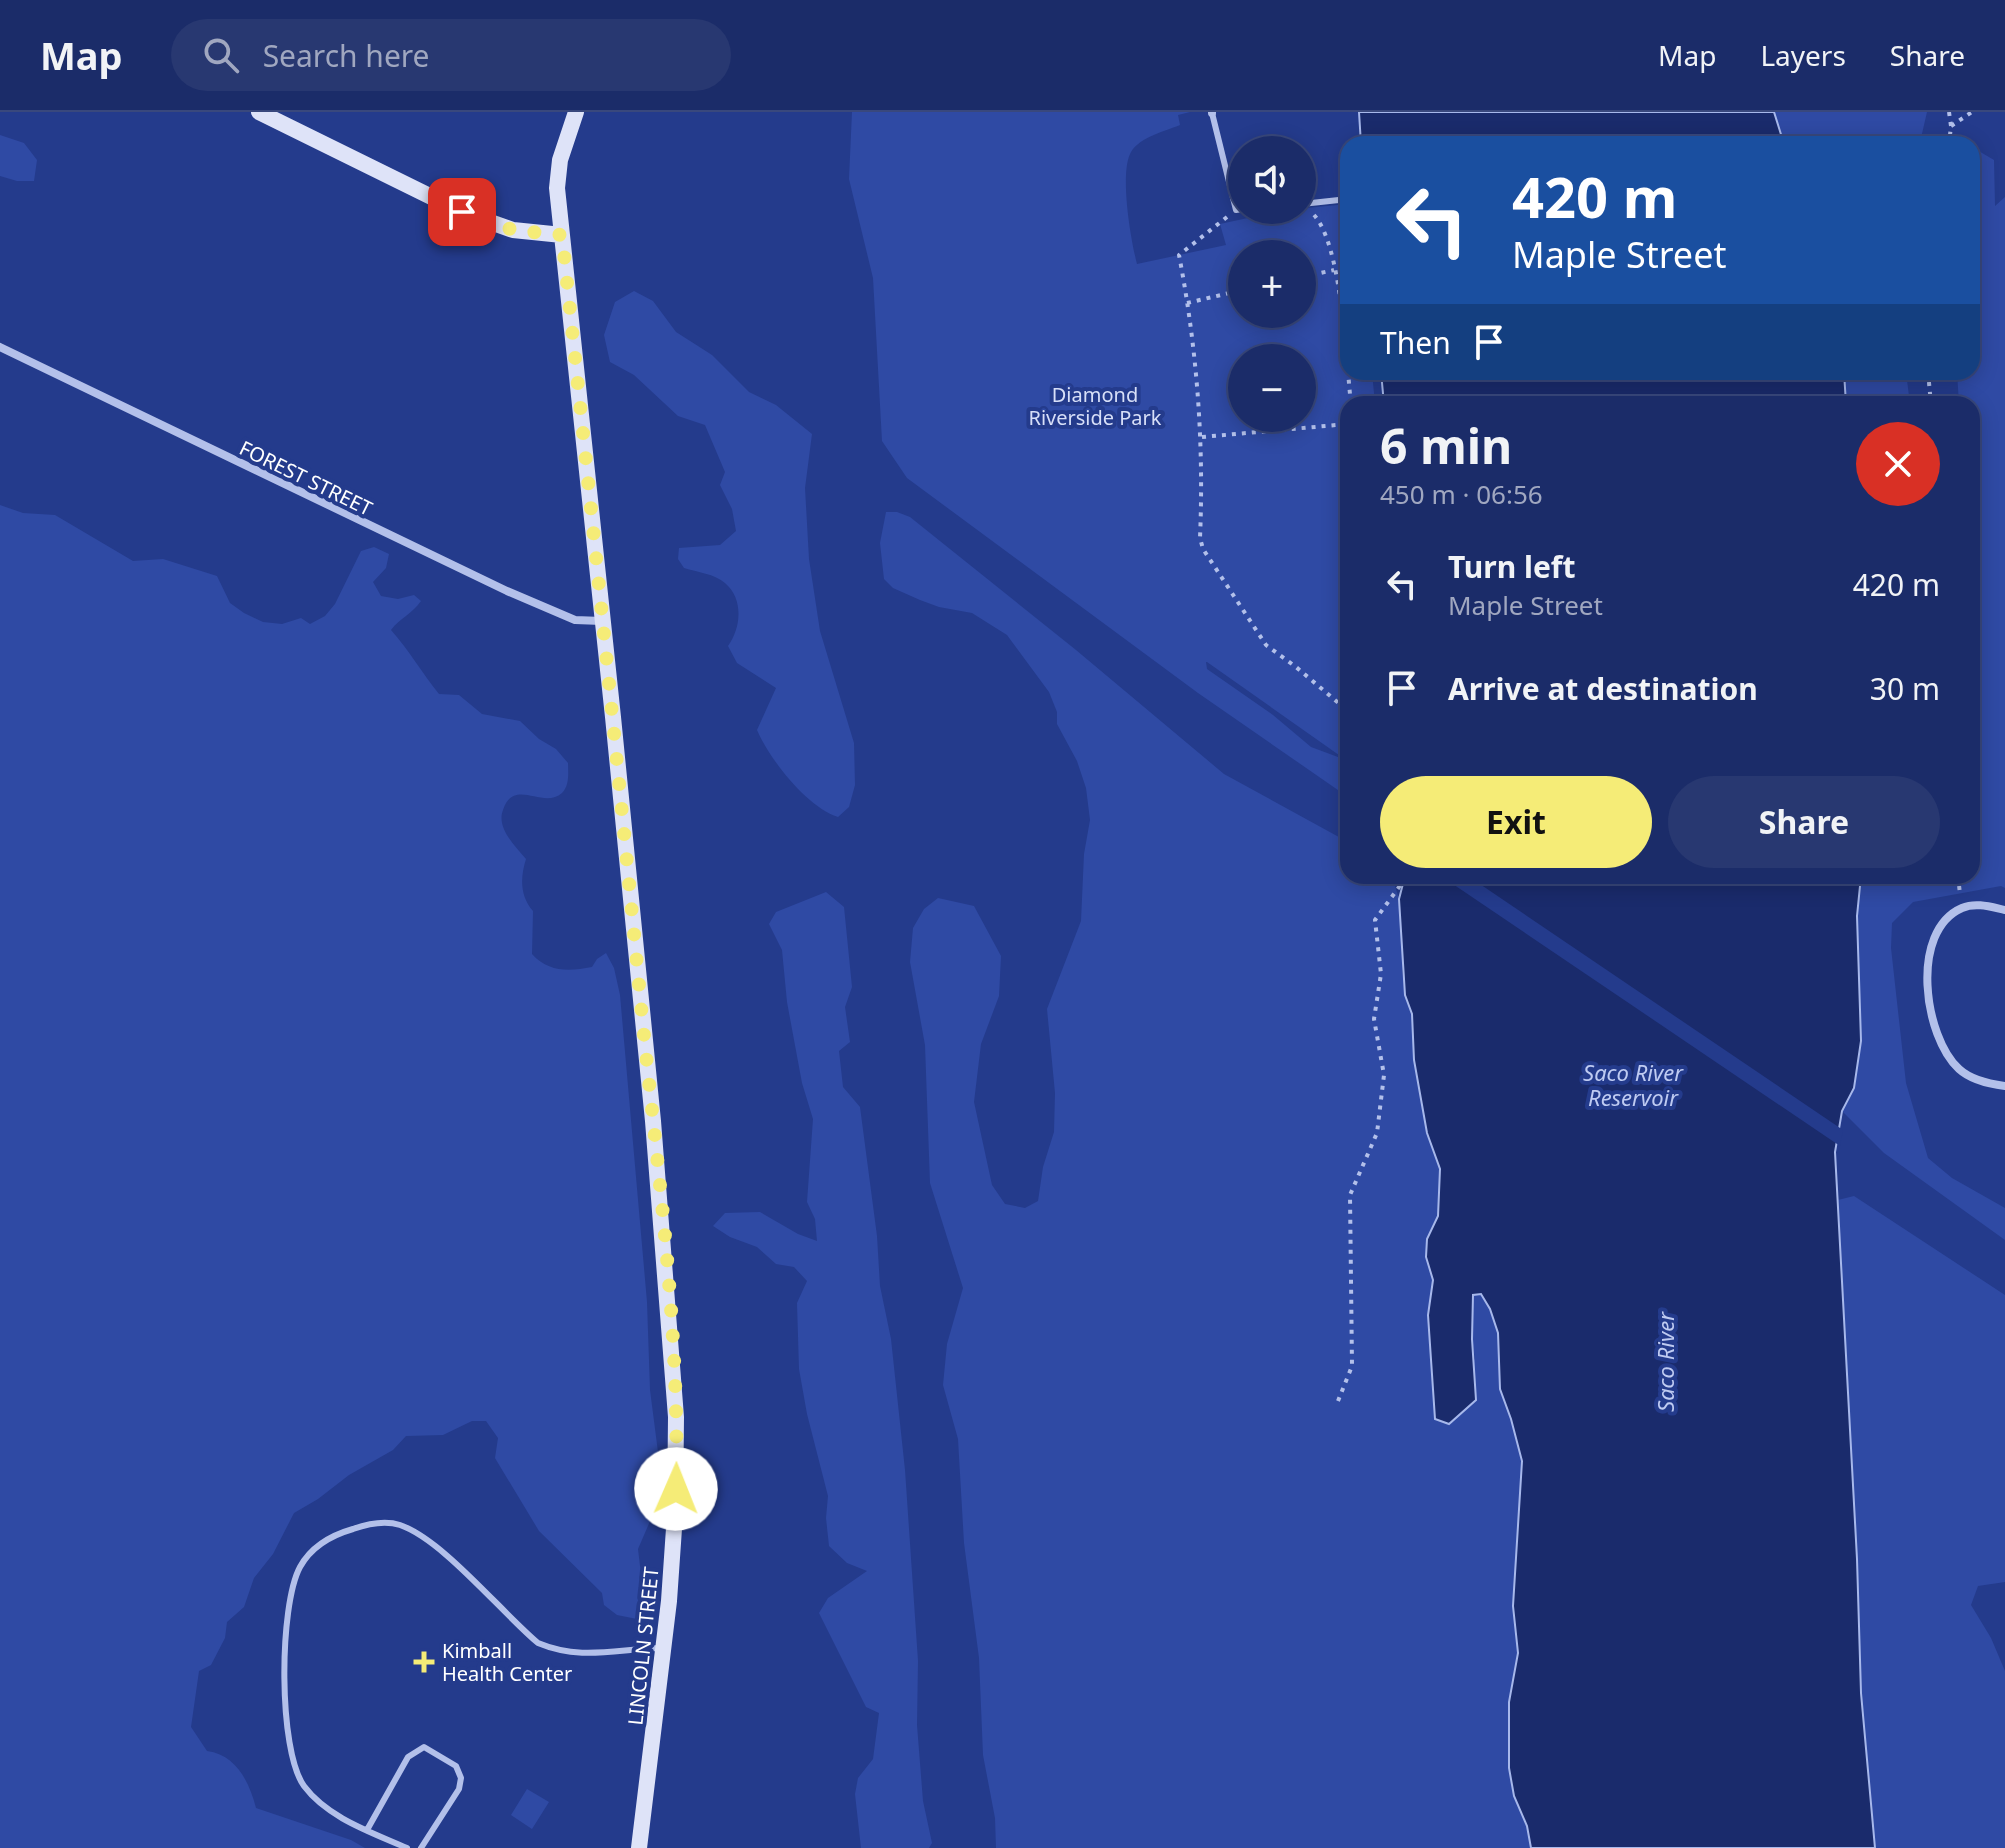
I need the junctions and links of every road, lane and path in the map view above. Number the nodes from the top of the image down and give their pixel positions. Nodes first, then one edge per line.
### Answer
1 (259, 112) edge
2 (1212, 112) edge
3 (1949, 112) edge
4 (1972, 112) edge
5 (574, 113) edge
6 (1951, 126) junction
7 (1950, 136) edge
8 (1228, 170) edge
9 (1340, 200) edge
10 (1316, 202) edge
11 (1228, 218) edge
12 (1316, 218) edge
13 (562, 235) junction
14 (1334, 270) junction
15 (1316, 274) edge
16 (1228, 293) edge
17 (1340, 302) edge
18 (1187, 303) junction
19 (0, 347) edge
20 (1340, 425) edge
21 (1202, 437) junction
22 (603, 621) junction
23 (1340, 704) edge
24 (1401, 884) edge
25 (2005, 910) edge
26 (2005, 1086) edge
27 (1338, 1401) dead end
28 (664, 1648) junction
29 (367, 1830) junction
30 (407, 1848) edge
31 (421, 1848) edge
32 (639, 1848) edge

1 - 13 street
2 - 8 lane
3 - 6 path
4 - 6 path
5 - 13 street, LINCOLN STREET
6 - 7 path
9 - 10 lane
11 - 18 path
12 - 14 path
13 - 22 street, LINCOLN STREET
14 - 15 path
14 - 17 path
16 - 18 path
18 - 21 path
19 - 22 street, FOREST STREET
20 - 21 path
21 - 23 path
22 - 28 street, LINCOLN STREET
24 - 27 path
25 - 26 street
28 - 29 lane
28 - 32 street, LINCOLN STREET
29 - 30 lane
29 - 31 lane

